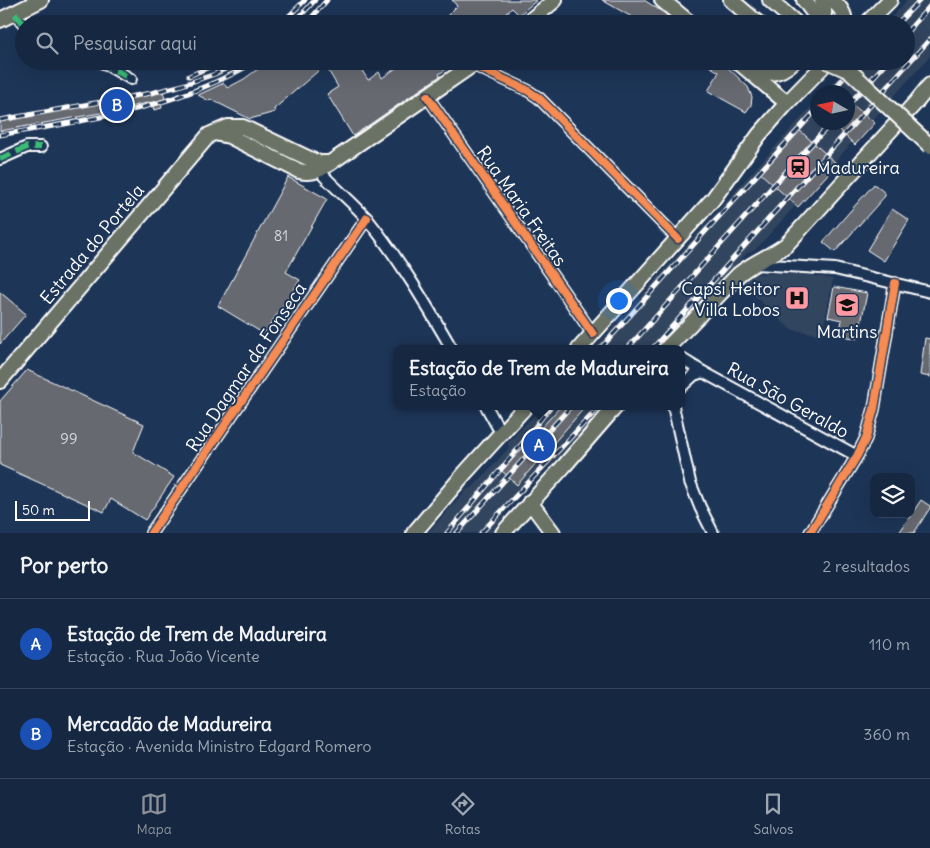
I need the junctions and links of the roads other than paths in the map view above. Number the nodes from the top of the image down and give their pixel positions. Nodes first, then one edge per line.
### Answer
1 (41, 0) edge
2 (554, 0) edge
3 (662, 0) edge
4 (731, 0) edge
5 (770, 0) edge
6 (804, 0) edge
7 (822, 0) edge
8 (832, 0) edge
9 (890, 0) edge
10 (16, 15) edge
11 (536, 15) edge
12 (680, 15) edge
13 (748, 15) edge
14 (787, 15) edge
15 (815, 15) edge
16 (824, 15) edge
17 (844, 15) edge
18 (875, 15) edge
19 (116, 70) edge
20 (466, 70) edge
21 (489, 70) edge
22 (748, 70) edge
23 (758, 70) edge
24 (781, 70) edge
25 (819, 70) edge
26 (851, 70) edge
27 (131, 79) dead end
28 (930, 85) edge
29 (427, 96) junction
30 (788, 103) junction
31 (930, 146) edge
32 (40, 147) dead end
33 (0, 159) edge
34 (326, 166) junction
35 (366, 218) junction
36 (678, 239) junction
37 (754, 264) junction
38 (895, 284) junction
39 (930, 292) edge
40 (593, 334) junction
41 (450, 345) edge
42 (583, 345) edge
43 (670, 345) edge
44 (685, 361) edge
45 (703, 372) junction
46 (0, 381) edge
47 (685, 383) edge
48 (488, 410) edge
49 (522, 410) edge
50 (613, 410) edge
51 (674, 410) edge
52 (501, 433) junction
53 (857, 456) junction
54 (530, 502) junction
55 (151, 533) edge
56 (414, 533) edge
57 (503, 533) edge
58 (552, 533) edge
59 (713, 533) edge
60 (810, 533) edge

1 - 10 main road
2 - 11 main road
3 - 12 main road
4 - 13 main road
5 - 14 main road
6 - 15 main road
7 - 16 main road
8 - 17 main road
9 - 18 main road
19 - 27 street
20 - 29 main road
21 - 36 street
22 - 30 main road
23 - 24 main road
25 - 30 main road
26 - 31 main road, bridge
28 - 37 main road
29 - 34 main road
29 - 40 street, Rua Maria Freitas
30 - 36 main road
32 - 33 street
34 - 35 street
34 - 46 main road, Estrada do Portela
35 - 41 street
35 - 55 street, Rua Dagmar da Fonseca
36 - 40 main road
37 - 38 street
37 - 43 main road
38 - 39 street
38 - 53 street
40 - 42 main road
44 - 45 street, Rua São Geraldo
45 - 47 street, Rua São Geraldo
45 - 53 street, Rua São Geraldo
48 - 52 street
49 - 52 main road
50 - 54 main road
51 - 59 street
52 - 56 main road
53 - 60 street
54 - 57 main road
54 - 58 main road

